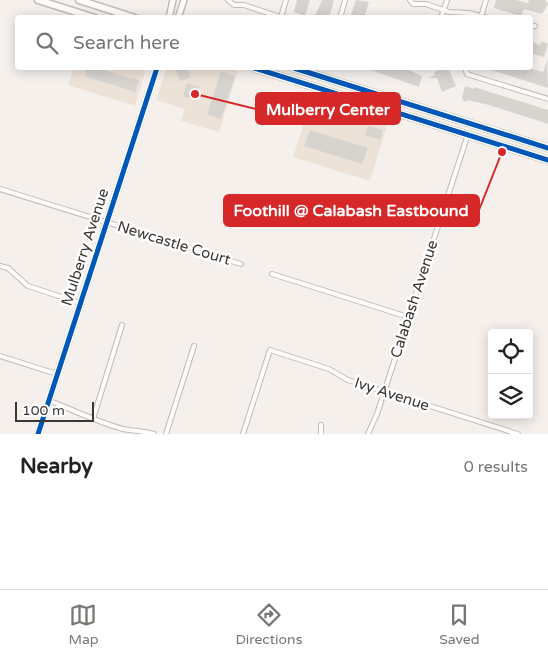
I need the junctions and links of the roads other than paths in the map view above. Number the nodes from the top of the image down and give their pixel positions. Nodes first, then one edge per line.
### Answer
1 (38, 0) edge
2 (79, 0) edge
3 (173, 0) edge
4 (184, 0) edge
5 (228, 0) edge
6 (286, 0) edge
7 (346, 0) edge
8 (410, 0) edge
9 (447, 0) edge
10 (486, 0) edge
11 (444, 10) junction
12 (85, 15) edge
13 (126, 15) edge
14 (170, 15) edge
15 (179, 15) edge
16 (275, 15) edge
17 (282, 15) edge
18 (341, 15) edge
19 (442, 15) edge
20 (475, 15) edge
21 (481, 15) edge
22 (156, 70) edge
23 (260, 70) edge
24 (300, 70) edge
25 (466, 70) edge
26 (548, 99) edge
27 (468, 134) junction
28 (548, 148) edge
29 (548, 160) edge
30 (0, 189) edge
31 (106, 222) junction
32 (241, 264) dead end
33 (0, 266) edge
34 (272, 274) dead end
35 (80, 303) junction
36 (408, 317) junction
37 (122, 324) dead end
38 (194, 346) dead end
39 (0, 356) edge
40 (56, 374) junction
41 (384, 392) junction
42 (48, 400) junction
43 (92, 419) junction
44 (321, 425) dead end
45 (38, 434) edge
46 (154, 434) edge
47 (166, 434) edge
48 (243, 434) edge
49 (321, 434) edge
50 (368, 434) edge
51 (518, 434) edge

1 - 12 main road
2 - 13 main road
3 - 14 street
4 - 15 street
5 - 16 street
6 - 17 street
7 - 18 street
8 - 11 street
9 - 11 street
10 - 21 street
11 - 19 street
11 - 20 street
22 - 31 street, Mulberry Avenue
23 - 27 main road
24 - 28 main road
25 - 26 street
27 - 29 main road
27 - 36 street, Calabash Avenue
30 - 31 street, Newcastle Court
31 - 32 street, Newcastle Court
31 - 35 street, Mulberry Avenue
33 - 35 street
34 - 36 street
35 - 40 street, Mulberry Avenue
36 - 41 street, Calabash Avenue
37 - 43 street
38 - 47 street
39 - 40 street
40 - 42 street, Mulberry Avenue
41 - 48 street, Ivy Avenue
41 - 50 street, Calabash Avenue
41 - 51 street, Ivy Avenue
42 - 43 street
42 - 45 street, Mulberry Avenue
43 - 46 street
44 - 49 street

